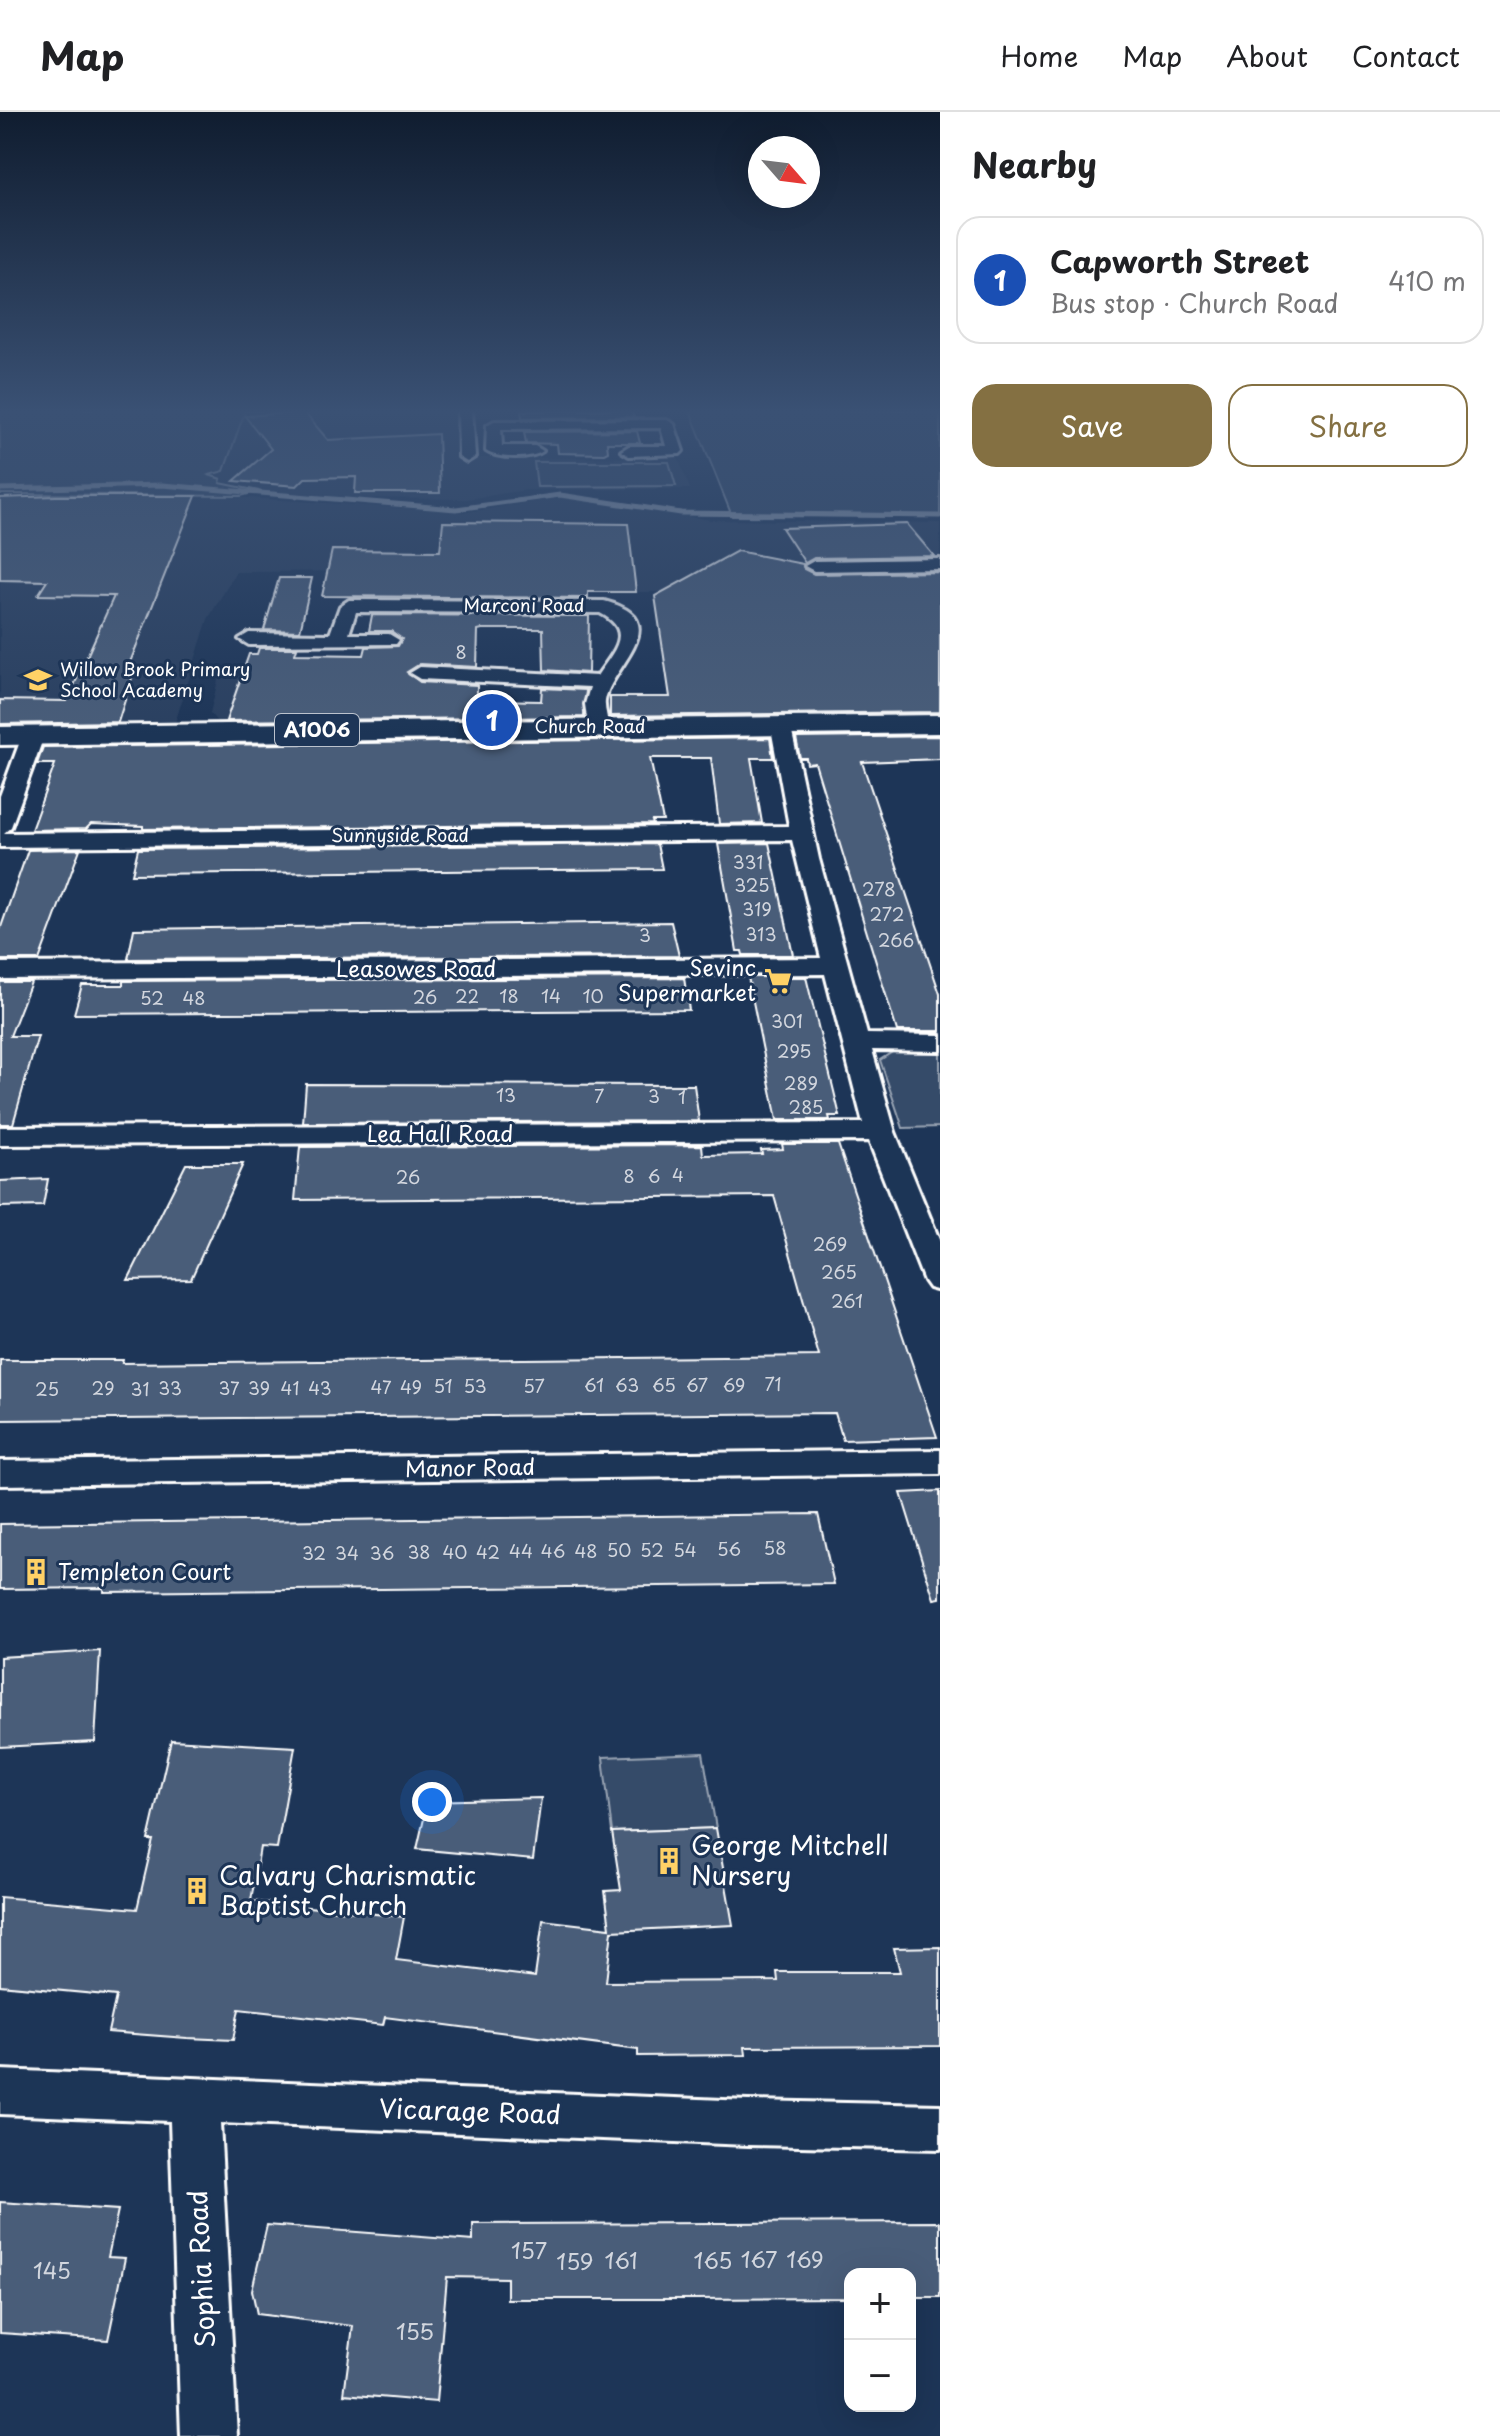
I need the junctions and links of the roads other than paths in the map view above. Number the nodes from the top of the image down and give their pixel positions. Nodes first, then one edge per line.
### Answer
1 (940, 564) edge
2 (814, 566) dead end
3 (249, 639) dead end
4 (337, 640) junction
5 (389, 640) dead end
6 (504, 652) dead end
7 (420, 673) dead end
8 (505, 677) junction
9 (603, 682) junction
10 (940, 724) edge
11 (598, 726) junction
12 (781, 728) junction
13 (0, 736) edge
14 (30, 744) junction
15 (0, 827) edge
16 (800, 833) junction
17 (0, 840) edge
18 (833, 966) junction
19 (0, 971) edge
20 (857, 1042) junction
21 (940, 1043) edge
22 (880, 1132) junction
23 (0, 1136) edge
24 (940, 1281) edge
25 (940, 1462) edge
26 (0, 1473) edge
27 (0, 2092) edge
28 (194, 2101) junction
29 (940, 2127) edge
30 (209, 2436) edge

1 - 2 street
3 - 4 street
4 - 5 street
4 - 9 street, Marconi Road
6 - 8 street
7 - 8 street
8 - 9 street
9 - 11 street, Marconi Road
10 - 12 main road, Church Road / A1006
11 - 12 main road, Church Road / A1006
11 - 14 main road, Church Road / A1006
12 - 16 street
13 - 14 main road, Church Road / A1006
14 - 15 street
16 - 17 street, Sunnyside Road
16 - 18 street
18 - 19 street, Leasowes Road
18 - 20 street
20 - 21 street
20 - 22 street
22 - 23 street, Lea Hall Road
22 - 24 street
25 - 26 street, Manor Road
27 - 28 street, Vicarage Road
28 - 29 street, Vicarage Road
28 - 30 street, Sophia Road

